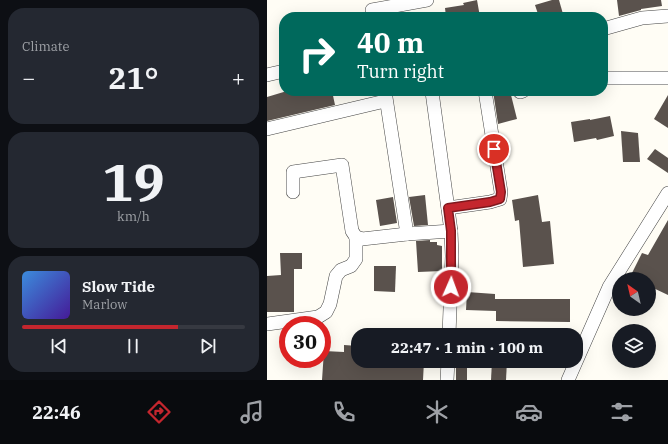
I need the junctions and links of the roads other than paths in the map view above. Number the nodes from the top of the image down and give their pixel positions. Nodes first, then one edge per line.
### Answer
1 (427, 0) edge
2 (371, 9) edge
3 (668, 16) edge
4 (608, 27) edge
5 (279, 72) edge
6 (267, 75) edge
7 (608, 78) edge
8 (668, 78) edge
9 (385, 96) edge
10 (433, 96) edge
11 (486, 96) edge
12 (267, 129) edge
13 (293, 192) dead end
14 (668, 193) edge
15 (448, 208) junction
16 (451, 231) junction
17 (407, 234) junction
18 (356, 237) junction
19 (267, 324) edge
20 (449, 328) edge
21 (448, 368) edge
22 (447, 380) edge
23 (569, 380) edge

1 - 2 street
3 - 4 street
5 - 6 street
7 - 8 street
9 - 12 street
9 - 17 street
10 - 15 street
11 - 15 street
13 - 18 street
14 - 23 street
15 - 16 street
16 - 17 street
16 - 20 street
17 - 18 street
18 - 19 street
21 - 22 street

